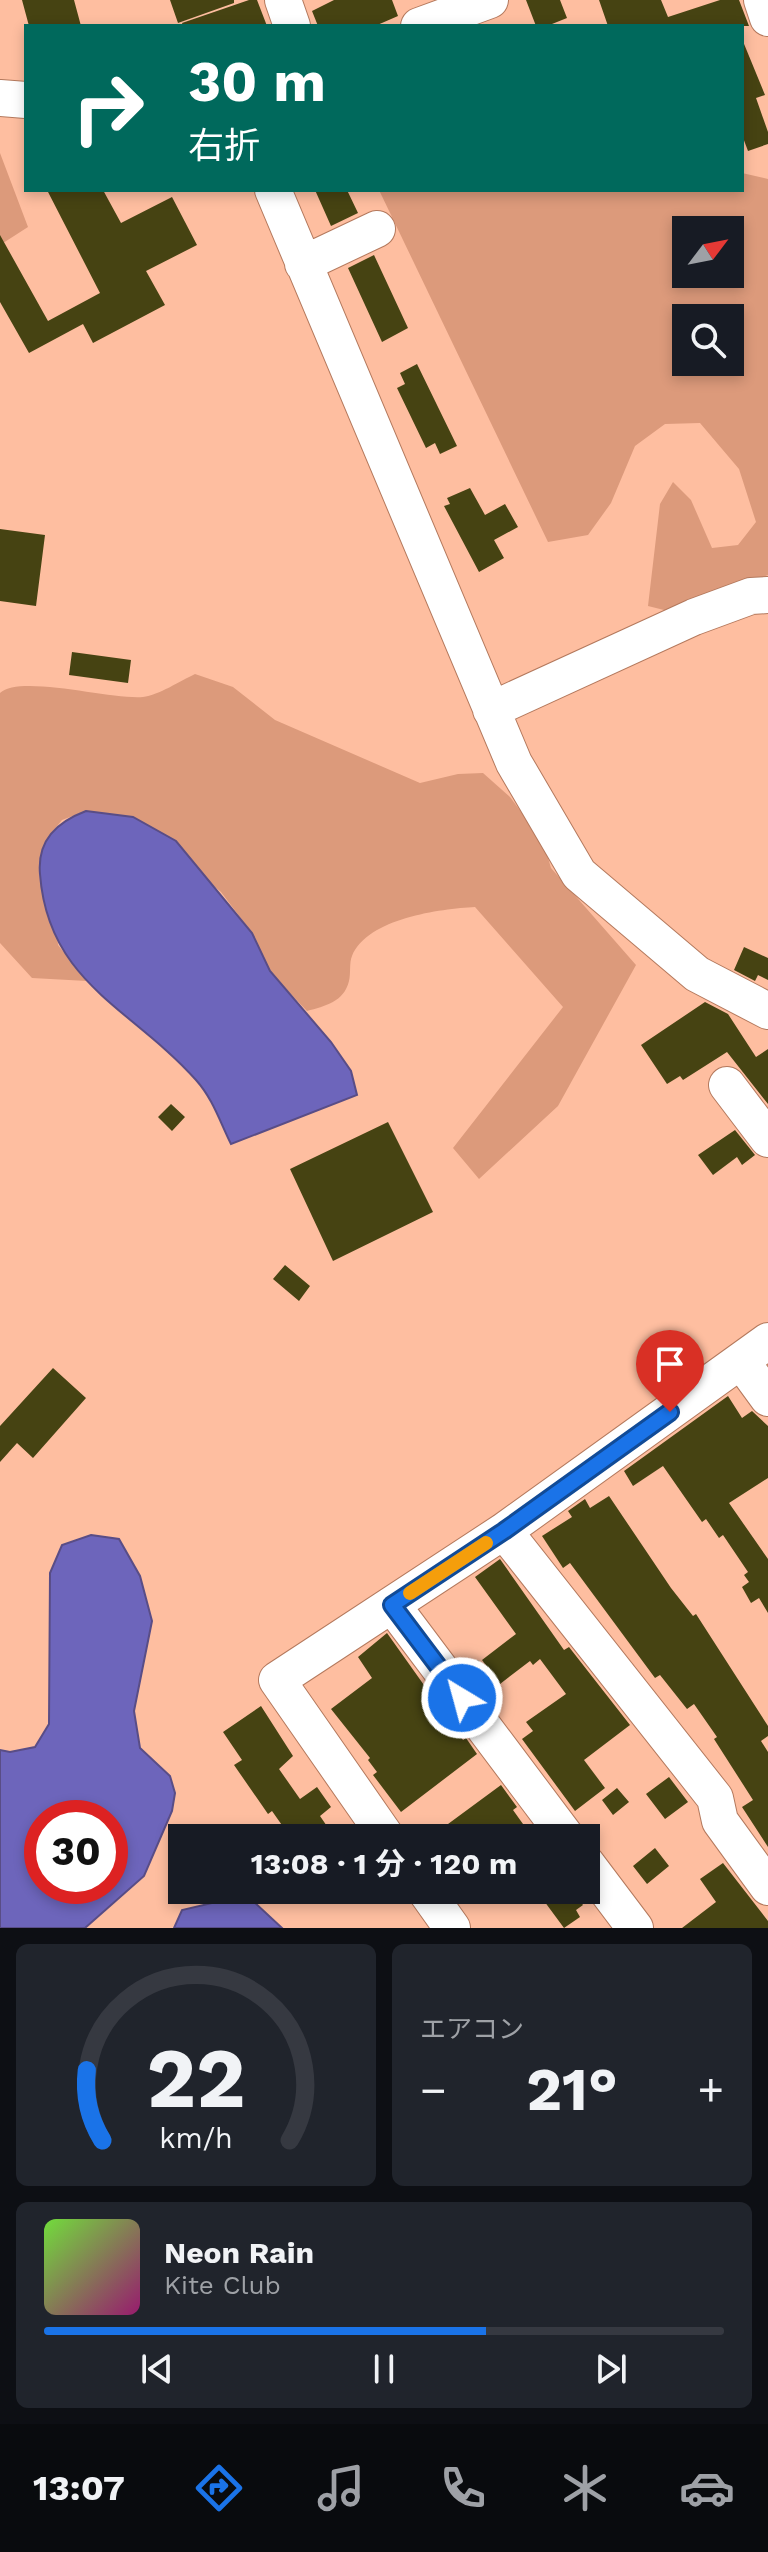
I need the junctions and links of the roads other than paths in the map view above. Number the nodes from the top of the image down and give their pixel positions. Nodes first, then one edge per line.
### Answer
1 (283, 0) edge
2 (762, 0) edge
3 (490, 9) edge
4 (768, 18) edge
5 (291, 24) edge
6 (427, 24) edge
7 (0, 98) edge
8 (24, 100) edge
9 (274, 192) edge
10 (377, 229) dead end
11 (303, 264) junction
12 (768, 595) edge
13 (491, 710) junction
14 (768, 1011) edge
15 (727, 1085) dead end
16 (768, 1139) edge
17 (754, 1351) edge
18 (768, 1398) edge
19 (504, 1531) junction
20 (392, 1605) junction
21 (377, 1824) edge
22 (556, 1824) edge
23 (600, 1882) edge
24 (768, 1887) edge
25 (435, 1904) edge
26 (452, 1928) edge
27 (635, 1928) edge

1 - 5 street
2 - 4 street
3 - 6 street
7 - 8 street
9 - 11 street
10 - 11 street
11 - 13 street
12 - 13 street
13 - 14 street
15 - 16 street
17 - 18 street
17 - 19 street
19 - 20 street
19 - 24 street
20 - 21 street
20 - 22 street
23 - 27 street
25 - 26 street

